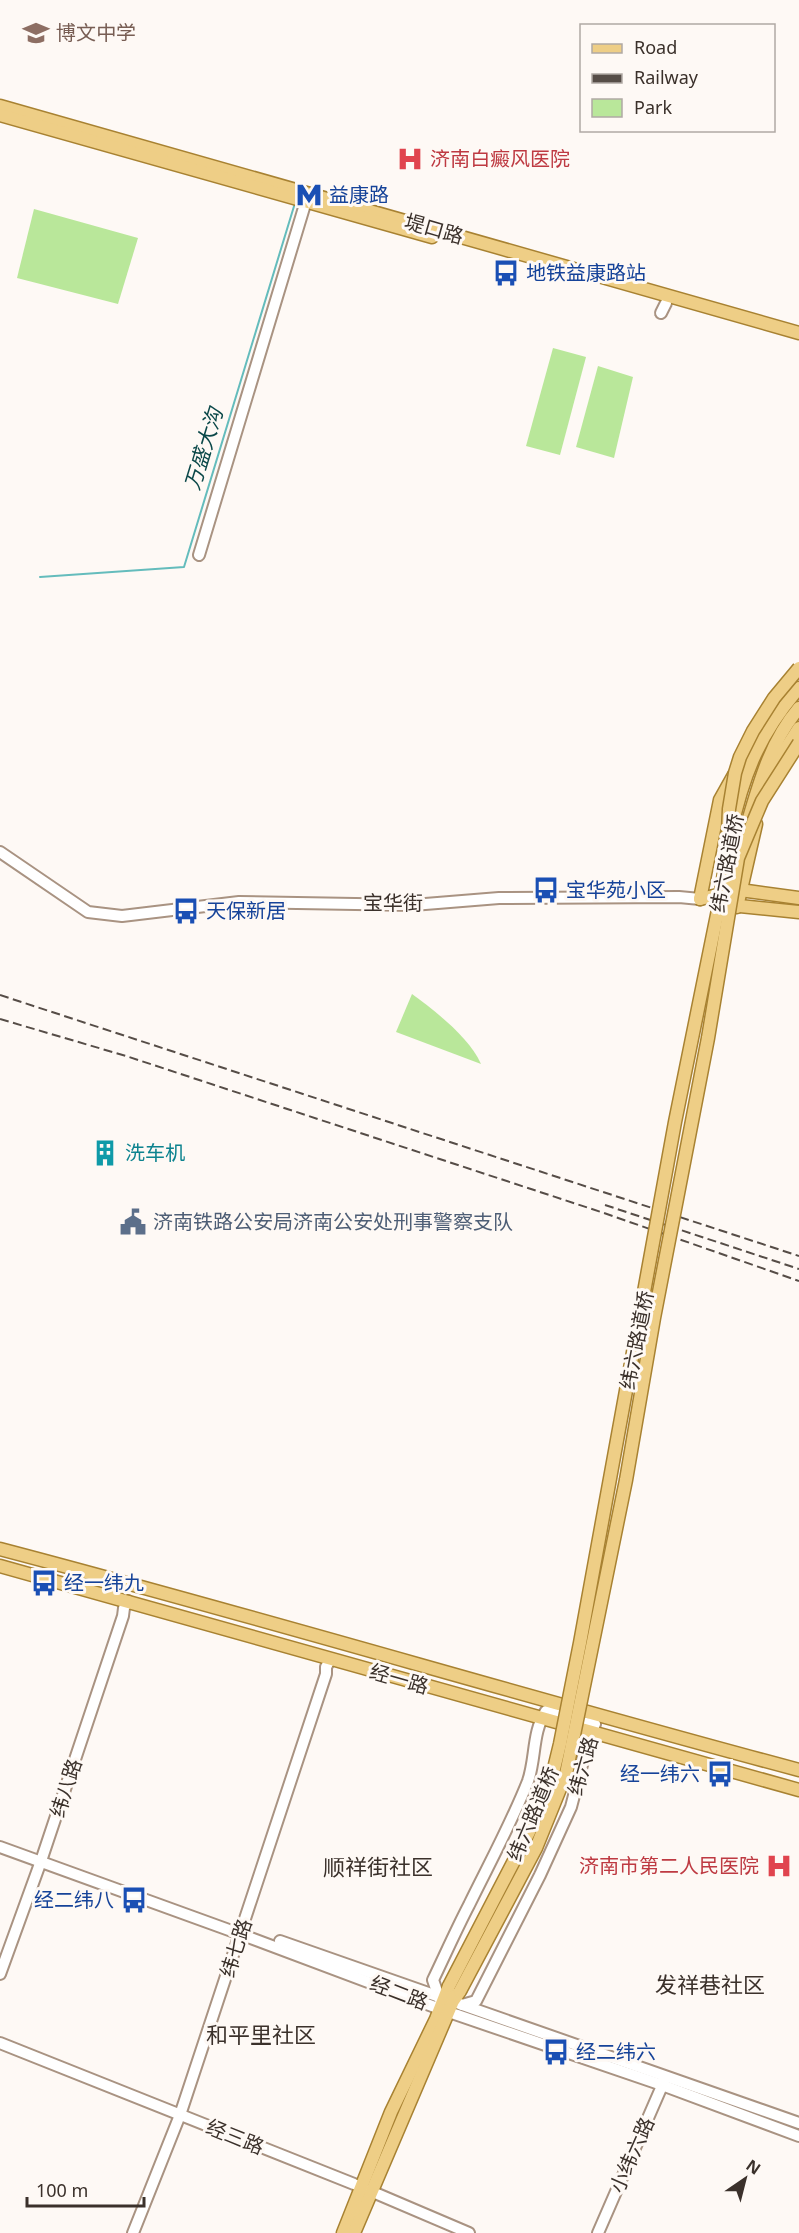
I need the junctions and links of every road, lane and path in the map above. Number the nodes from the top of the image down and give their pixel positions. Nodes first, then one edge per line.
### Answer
1 (0, 106) edge
2 (0, 115) edge
3 (306, 201) junction
4 (799, 333) edge
5 (799, 341) edge
6 (199, 555) dead end
7 (799, 668) edge
8 (799, 677) edge
9 (799, 688) edge
10 (799, 708) edge
11 (799, 728) edge
12 (799, 742) edge
13 (0, 852) edge
14 (732, 856) junction
15 (740, 890) junction
16 (799, 898) edge
17 (700, 900) junction
18 (737, 907) junction
19 (799, 912) edge
20 (0, 1549) edge
21 (0, 1566) edge
22 (128, 1601) junction
23 (330, 1660) junction
24 (597, 1716) junction
25 (541, 1718) junction
26 (592, 1734) junction
27 (799, 1770) edge
28 (799, 1790) edge
29 (0, 1840) edge
30 (0, 1847) edge
31 (42, 1858) junction
32 (241, 1931) junction
33 (0, 1974) edge
34 (450, 2000) junction
35 (0, 2043) edge
36 (664, 2081) junction
37 (180, 2115) junction
38 (799, 2123) edge
39 (799, 2136) edge
40 (366, 2190) junction
41 (133, 2233) edge
42 (343, 2233) edge
43 (354, 2233) edge
44 (469, 2233) edge
45 (598, 2233) edge

1 - 4 main road, 堤口路
2 - 3 main road, 堤口路
3 - 5 main road, 堤口路
3 - 6 street
7 - 14 main road, bridge
8 - 17 main road
9 - 14 main road, 纬六路道桥, bridge
10 - 14 main road, 纬六路道桥, bridge
11 - 15 main road
12 - 14 main road, bridge
13 - 17 street, 宝华街
14 - 34 main road, 纬六路道桥, bridge
15 - 16 main road, 宝华街
15 - 17 main road, 宝华街
15 - 18 main road
17 - 18 main road, 宝华街
18 - 19 main road, 宝华街
20 - 24 main road, 经一路
21 - 22 main road, 经一路
22 - 23 main road, 经一路
22 - 31 street, 纬八路
23 - 25 main road, 经一路
23 - 32 street, 纬七路
24 - 25 street, 纬六路
24 - 26 street, 纬六路
24 - 27 main road, 经一路
25 - 26 main road, 经一路
25 - 34 street, 纬六路
26 - 28 main road, 经一路
26 - 34 street, 纬六路
29 - 31 street, 经二路
30 - 31 street, 经二路
31 - 32 street, 经二路
31 - 33 street, 纬八路
32 - 34 street, 经二路
32 - 37 street, 纬七路
34 - 36 street, 经二路
34 - 36 street, 经二路
34 - 40 main road, 纬六路
35 - 37 street, 经三路
36 - 38 street, 经二路
36 - 39 street, 经二路
36 - 45 street, 小纬六路
37 - 40 street, 经三路
37 - 41 street, 纬七路
40 - 42 main road, 纬六路
40 - 43 main road, 纬六路
40 - 44 street, 经三路

